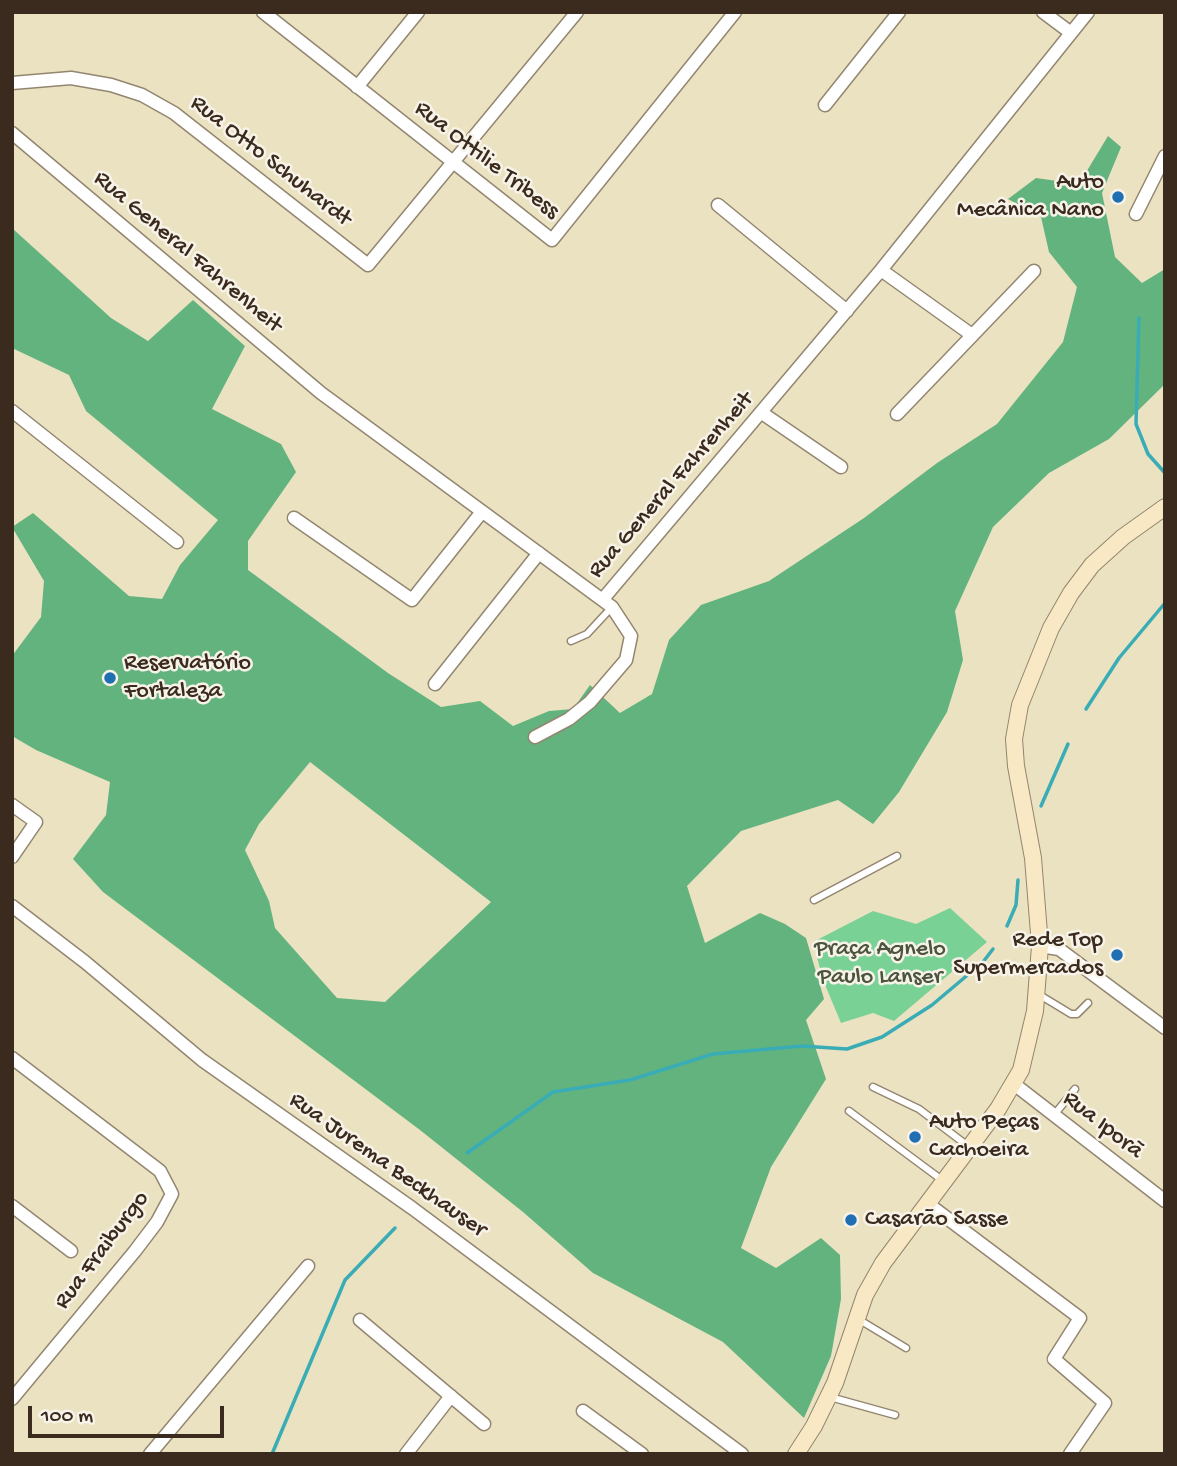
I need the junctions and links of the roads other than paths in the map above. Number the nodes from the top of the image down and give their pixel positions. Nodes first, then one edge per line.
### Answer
1 (263, 12) edge
2 (418, 12) edge
3 (577, 12) edge
4 (735, 12) edge
5 (900, 12) edge
6 (1043, 12) edge
7 (1088, 12) edge
8 (1071, 33) junction
9 (12, 83) edge
10 (357, 87) junction
11 (825, 104) dead end
12 (12, 133) edge
13 (1165, 156) edge
14 (455, 164) junction
15 (718, 205) dead end
16 (1136, 214) dead end
17 (881, 270) junction
18 (1034, 271) dead end
19 (847, 311) junction
20 (972, 335) junction
21 (12, 411) edge
22 (762, 413) junction
23 (897, 414) dead end
24 (841, 467) dead end
25 (1165, 507) edge
26 (481, 513) junction
27 (294, 518) dead end
28 (177, 542) dead end
29 (539, 553) junction
30 (607, 603) junction
31 (571, 641) dead end
32 (435, 684) dead end
33 (535, 737) dead end
34 (12, 805) edge
35 (12, 856) edge
36 (897, 856) dead end
37 (814, 900) dead end
38 (12, 906) edge
39 (1040, 946) junction
40 (1036, 993) junction
41 (1088, 1003) dead end
42 (1165, 1028) edge
43 (12, 1058) edge
44 (1014, 1084) junction
45 (873, 1087) dead end
46 (1075, 1089) dead end
47 (849, 1111) dead end
48 (1054, 1115) junction
49 (970, 1147) junction
50 (944, 1181) junction
51 (1165, 1201) edge
52 (928, 1203) junction
53 (12, 1206) edge
54 (71, 1251) dead end
55 (308, 1266) dead end
56 (857, 1318) junction
57 (360, 1320) dead end
58 (906, 1348) dead end
59 (450, 1396) junction
60 (828, 1397) junction
61 (12, 1399) edge
62 (583, 1411) dead end
63 (895, 1415) dead end
64 (484, 1424) dead end
65 (150, 1454) edge
66 (406, 1454) edge
67 (642, 1454) edge
68 (743, 1454) edge
69 (796, 1454) edge
70 (1070, 1454) edge

1 - 10 street, Rua Ottilie Tribess
2 - 10 street
3 - 14 street
4 - 14 street, Rua Ottilie Tribess
5 - 11 street
6 - 8 street
7 - 8 street, Rua General Fahrenheit
8 - 17 street, Rua General Fahrenheit
9 - 14 street, Rua Otto Schuhardt
10 - 14 street, Rua Ottilie Tribess
12 - 26 street, Rua General Fahrenheit
13 - 16 street
15 - 19 street
17 - 19 street, Rua General Fahrenheit
17 - 20 street
18 - 20 street
19 - 22 street, Rua General Fahrenheit
20 - 23 street
21 - 28 street
22 - 24 street
22 - 30 street, Rua General Fahrenheit
25 - 39 main road
26 - 27 street
26 - 29 street, Rua General Fahrenheit
29 - 30 street, Rua General Fahrenheit
29 - 32 street
30 - 31 lane
30 - 33 street
34 - 35 street
36 - 37 lane
38 - 68 street, Rua Jurema Beckhauser
39 - 40 main road
39 - 42 street
40 - 41 lane
40 - 44 main road
43 - 61 street, Rua Fraiburgo
44 - 48 street, Rua Iporã
44 - 49 main road
45 - 49 lane
46 - 48 lane
47 - 50 lane
48 - 51 street, Rua Iporã
49 - 50 main road
50 - 52 main road
52 - 56 main road
52 - 70 street
53 - 54 street
55 - 65 street
56 - 58 lane
56 - 60 main road
57 - 59 street
59 - 64 street
59 - 66 street
60 - 63 lane
60 - 69 main road
62 - 67 street

